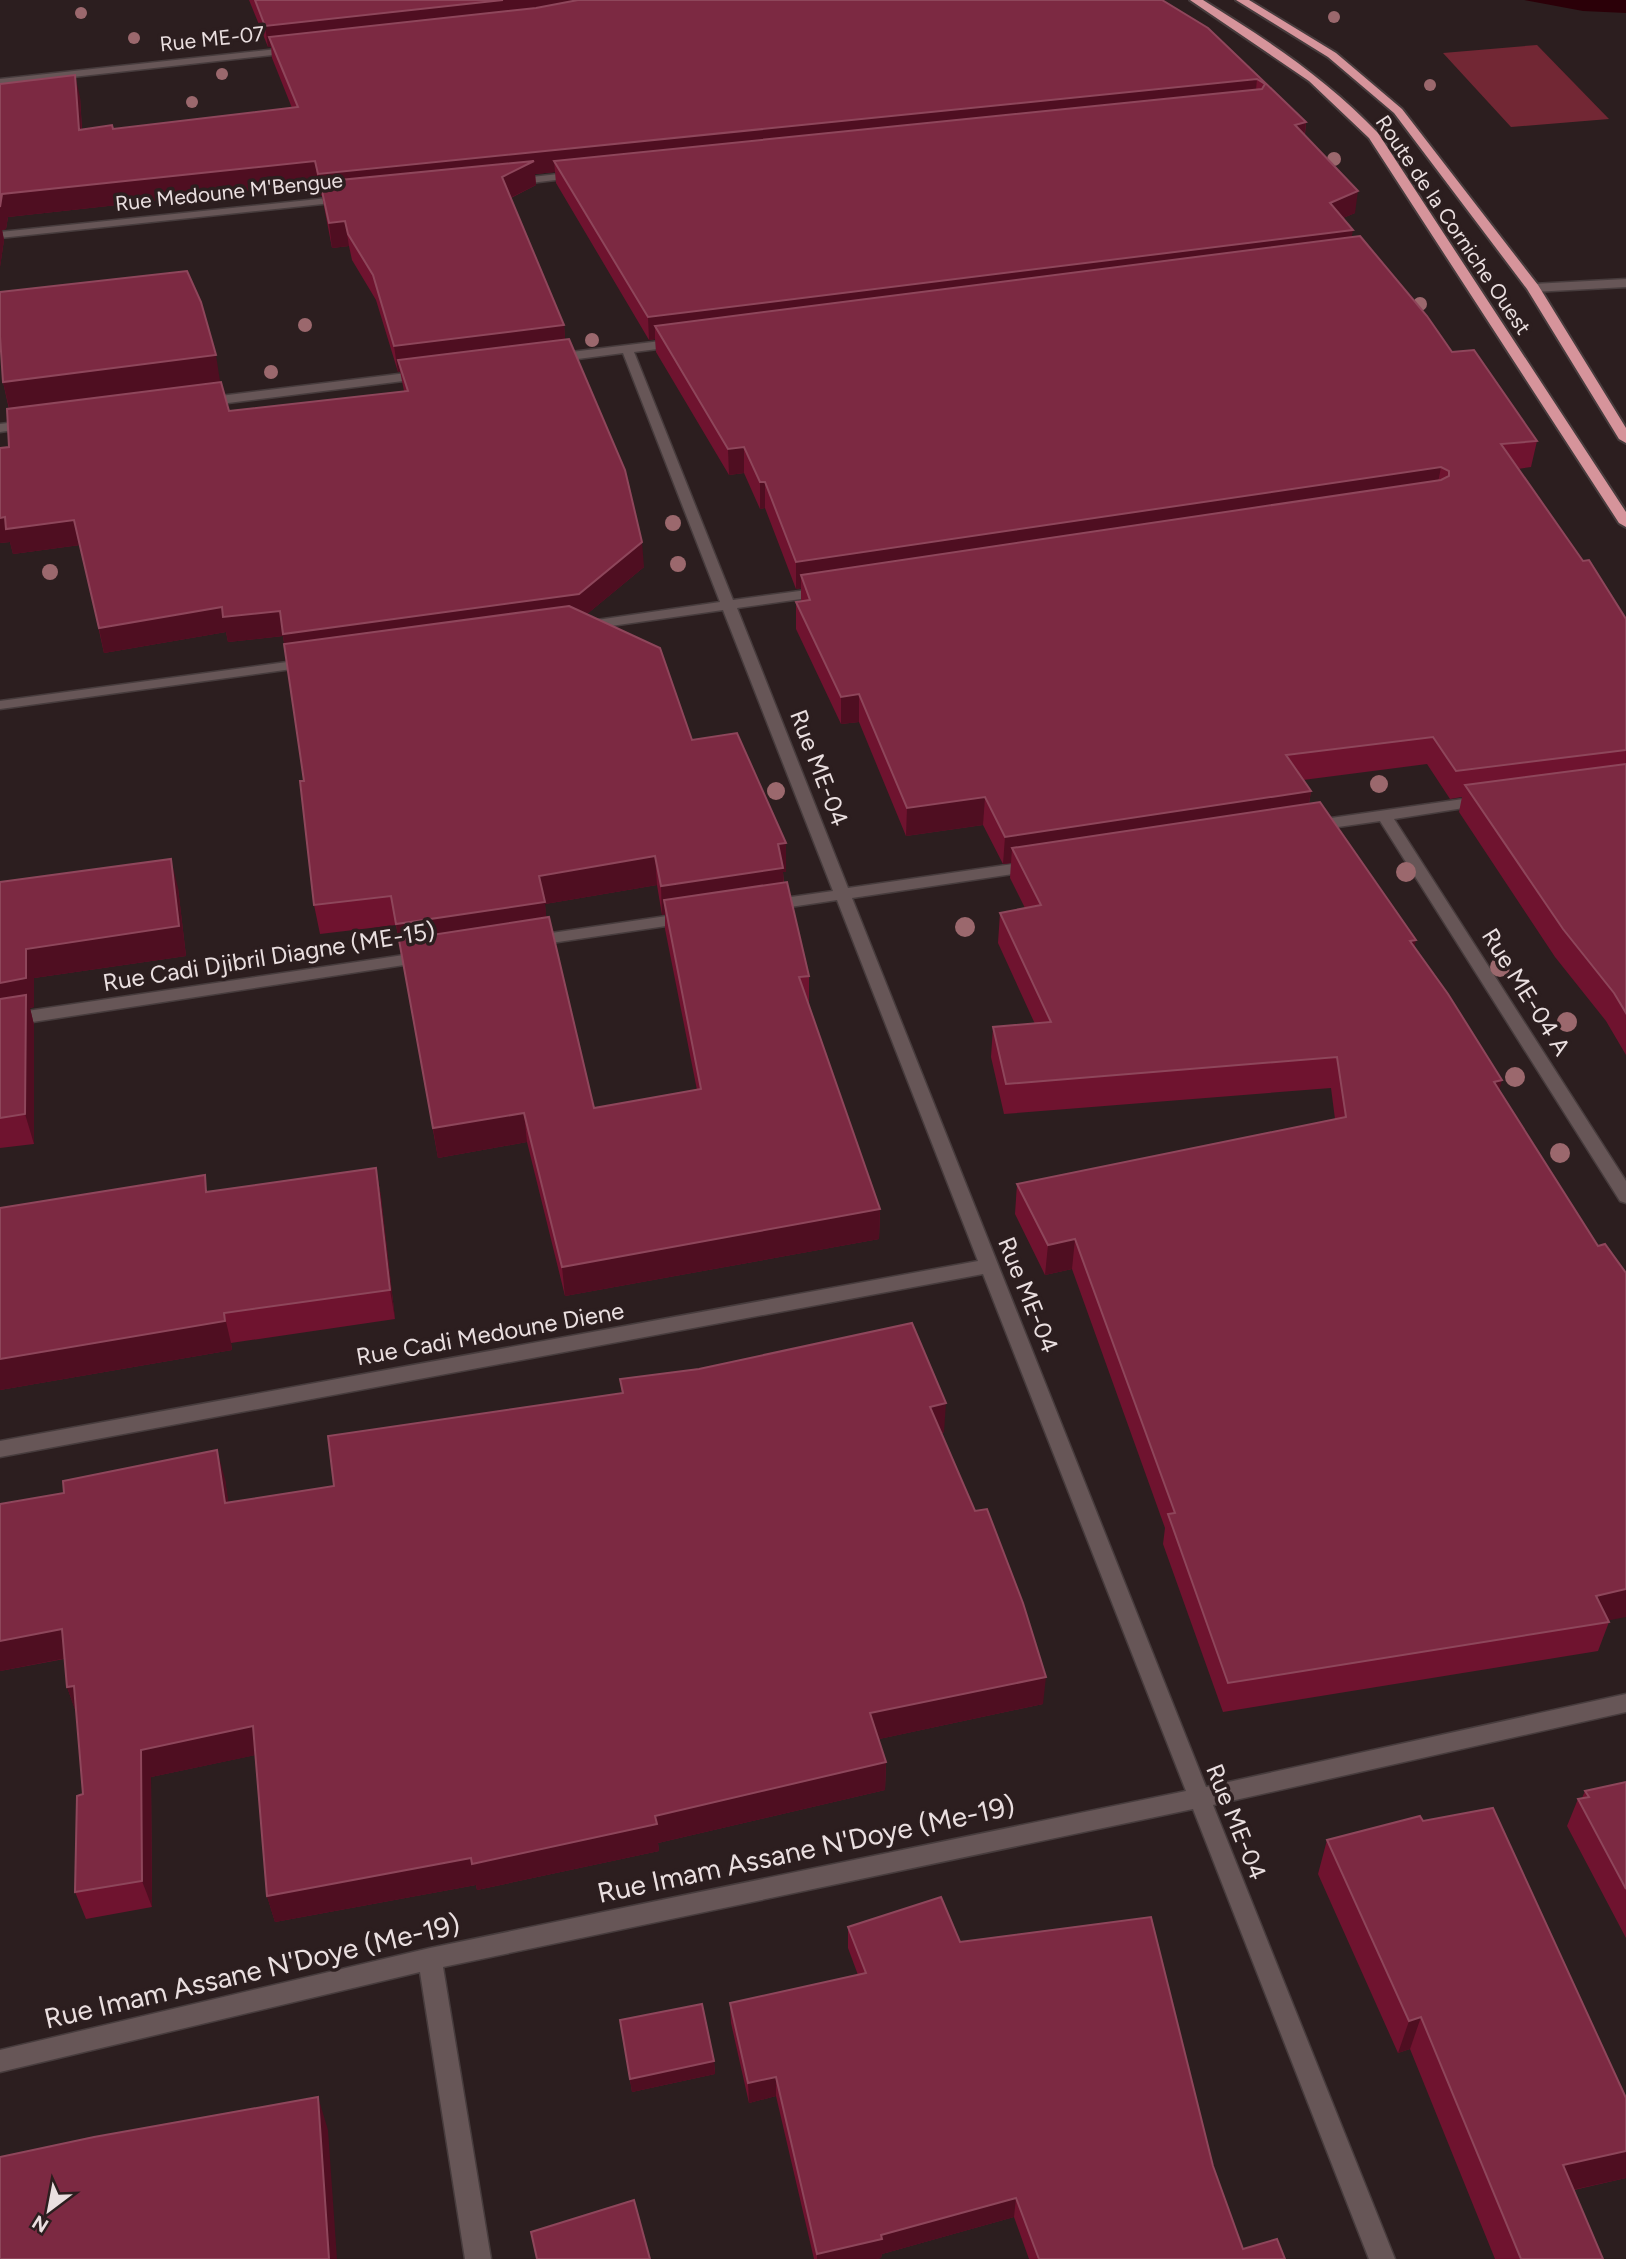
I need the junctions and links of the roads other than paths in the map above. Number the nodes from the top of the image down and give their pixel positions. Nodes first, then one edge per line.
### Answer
1 (1195, 0) edge
2 (1241, 0) edge
3 (313, 48) edge
4 (0, 82) edge
5 (593, 174) edge
6 (497, 184) edge
7 (359, 198) edge
8 (0, 235) edge
9 (1626, 283) edge
10 (1533, 288) junction
11 (696, 340) edge
12 (628, 349) junction
13 (546, 359) edge
14 (436, 373) edge
15 (191, 404) edge
16 (41, 423) edge
17 (0, 428) edge
18 (1626, 439) edge
19 (1626, 523) edge
20 (838, 590) edge
21 (729, 606) junction
22 (564, 629) edge
23 (330, 660) edge
24 (0, 705) edge
25 (1505, 799) edge
26 (1384, 815) junction
27 (1289, 829) edge
28 (1046, 864) edge
29 (843, 894) junction
30 (760, 907) edge
31 (704, 915) edge
32 (511, 944) edge
33 (442, 954) edge
34 (0, 1021) edge
35 (1626, 1196) edge
36 (990, 1266) junction
37 (0, 1449) edge
38 (1626, 1703) edge
39 (1200, 1798) junction
40 (430, 1959) junction
41 (0, 2061) edge
42 (478, 2259) edge
43 (1382, 2259) edge

1 - 19 highway, Route de la Corniche Ouest
2 - 10 highway, Route de la Corniche Ouest
3 - 4 street, Rue ME-07
5 - 6 street
7 - 8 street, Rue Medoune M'Bengue
9 - 10 street
10 - 18 highway, Route de la Corniche Ouest
11 - 12 street
12 - 13 street
12 - 21 street, Rue ME-04
14 - 15 street
16 - 17 street
20 - 21 street
21 - 22 street
21 - 29 street, Rue ME-04
23 - 24 street
25 - 26 street
26 - 27 street
26 - 35 street, Rue ME-04 A
28 - 29 street
29 - 30 street
29 - 36 street, Rue ME-04
31 - 32 street
33 - 34 street, Rue Cadi Djibril Diagne (ME-15)
36 - 37 street, Rue Cadi Medoune Diene
36 - 39 street, Rue ME-04
38 - 39 street, Rue Imam Assane N'Doye (Me-19)
39 - 40 street, Rue Imam Assane N'Doye (Me-19)
39 - 43 street, Rue ME-04
40 - 41 street, Rue Imam Assane N'Doye (Me-19)
40 - 42 street

